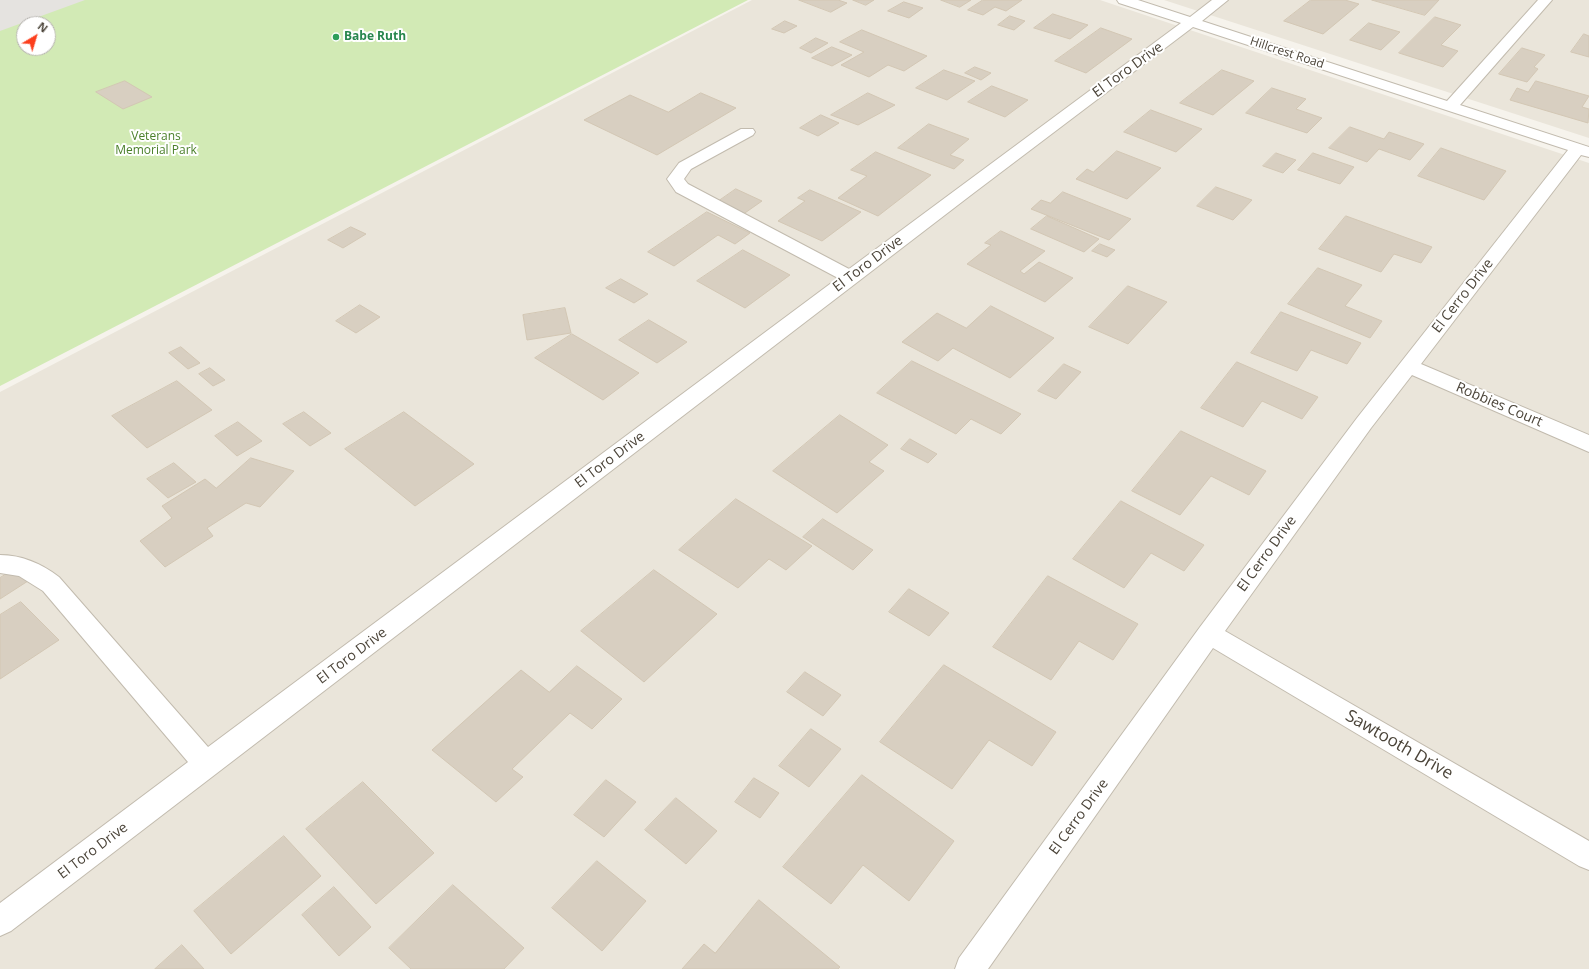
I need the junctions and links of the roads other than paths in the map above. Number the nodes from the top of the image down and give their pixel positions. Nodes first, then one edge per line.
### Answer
1 (1124, 0) edge
2 (1221, 0) edge
3 (1545, 0) edge
4 (1192, 22) junction
5 (1451, 106) junction
6 (747, 132) dead end
7 (1583, 150) edge
8 (850, 277) junction
9 (1408, 366) junction
10 (1589, 444) edge
11 (0, 564) edge
12 (1209, 634) junction
13 (207, 765) junction
14 (1589, 856) edge
15 (0, 921) edge
16 (970, 969) edge

1 - 4 street, Hillcrest Road
2 - 4 street, El Toro Drive
3 - 5 street
4 - 5 street, Hillcrest Road
4 - 8 street, El Toro Drive
5 - 7 street, Hillcrest Road
6 - 8 street
7 - 9 street, El Cerro Drive
8 - 13 street, El Toro Drive
9 - 10 street, Robbies Court
9 - 12 street, El Cerro Drive
11 - 13 street
12 - 14 street, Sawtooth Drive
12 - 16 street, El Cerro Drive
13 - 15 street, El Toro Drive

